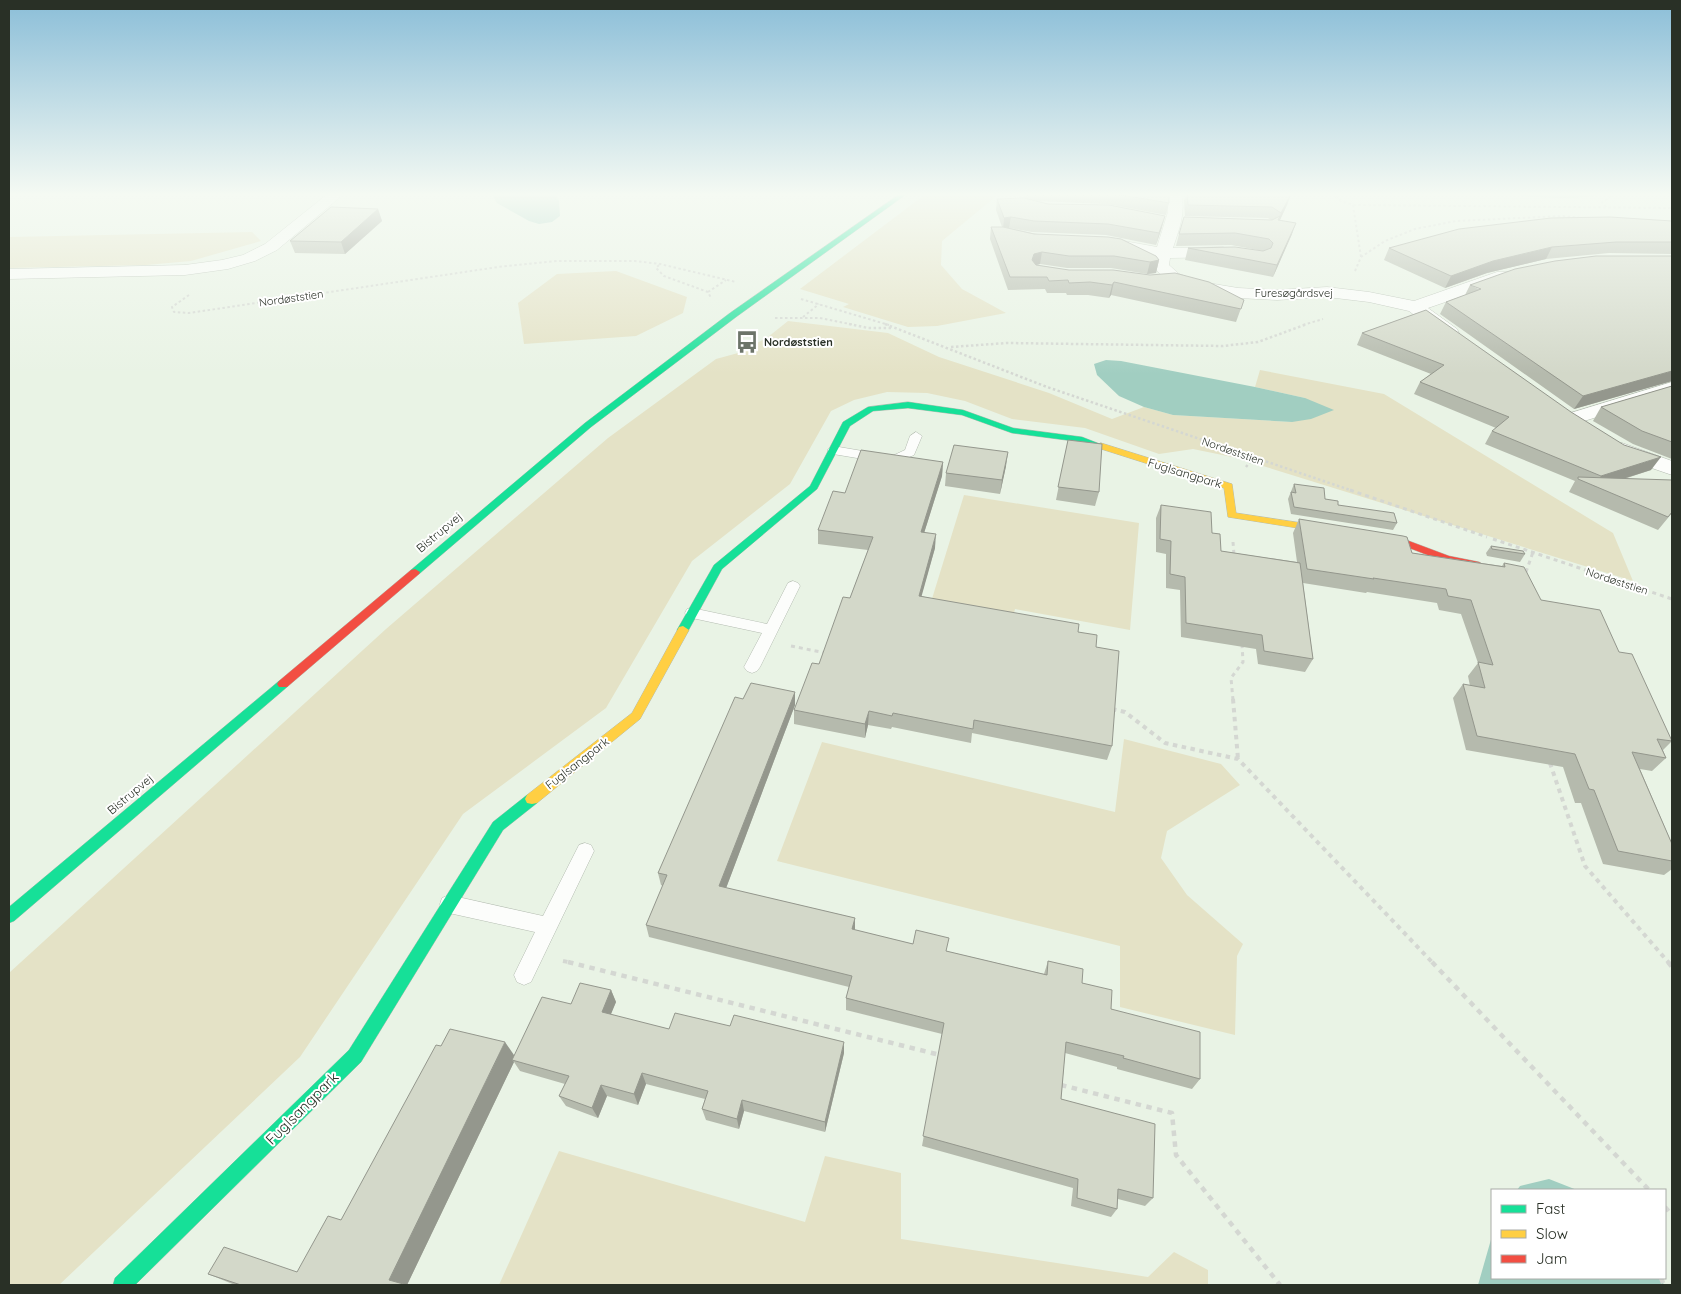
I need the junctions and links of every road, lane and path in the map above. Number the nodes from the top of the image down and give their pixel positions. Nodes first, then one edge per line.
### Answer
1 (258, 253) edge
2 (820, 253) edge
3 (1162, 253) edge
4 (1361, 253) edge
5 (1366, 253) edge
6 (1361, 257) junction
7 (660, 264) junction
8 (222, 265) junction
9 (1520, 272) edge
10 (9, 274) edge
11 (726, 280) junction
12 (741, 283) dead end
13 (708, 292) junction
14 (1368, 297) junction
15 (796, 298) dead end
16 (709, 303) dead end
17 (820, 304) junction
18 (1415, 307) junction
19 (803, 317) junction
20 (775, 318) dead end
21 (896, 327) junction
22 (1462, 341) edge
23 (948, 347) junction
24 (1672, 388) edge
25 (916, 436) dead end
26 (833, 450) junction
27 (1672, 468) edge
28 (1231, 515) junction
29 (1532, 552) junction
30 (1235, 564) edge
31 (1526, 572) joint
32 (793, 586) dead end
33 (1672, 599) edge
34 (692, 613) junction
35 (768, 636) junction
36 (1242, 642) edge
37 (833, 655) edge
38 (752, 667) dead end
39 (1106, 708) edge
40 (1548, 758) edge
41 (1238, 759) junction
42 (585, 851) dead end
43 (449, 904) junction
44 (9, 916) edge
45 (548, 926) junction
46 (535, 953) junction
47 (1672, 967) edge
48 (524, 975) dead end
49 (950, 1057) edge
50 (1056, 1084) edge
51 (1648, 1189) edge
52 (122, 1285) edge
53 (1280, 1285) edge

1 - 8 street
2 - 44 street, Bistrupvej
3 - 14 street, Furesøgårdsvej
4 - 6 path
5 - 6 path
6 - 14 path
7 - 8 path, Nordøststien
7 - 11 path, Nordøststien
7 - 13 path
8 - 10 street
9 - 18 street
11 - 12 path, Nordøststien
11 - 13 path
13 - 16 path
14 - 18 street, Furesøgårdsvej
14 - 23 path
15 - 17 path, Nordøststien
17 - 19 path
17 - 21 path, Nordøststien
18 - 22 street, Furesøgårdsvej
19 - 20 path
19 - 21 path
21 - 23 path, Nordøststien
23 - 29 path, Nordøststien
24 - 27 street
25 - 26 lane
26 - 28 street, Fuglsangpark
26 - 34 street, Fuglsangpark
28 - 30 path
28 - 31 street
29 - 31 path
29 - 33 path, Nordøststien
32 - 35 lane
34 - 35 lane
34 - 43 street, Fuglsangpark
35 - 37 path
35 - 38 lane
36 - 41 path
39 - 41 path
40 - 47 path
41 - 51 path
42 - 45 lane
43 - 45 lane
43 - 52 street, Fuglsangpark
45 - 46 lane
46 - 48 lane
46 - 49 path
50 - 53 path

